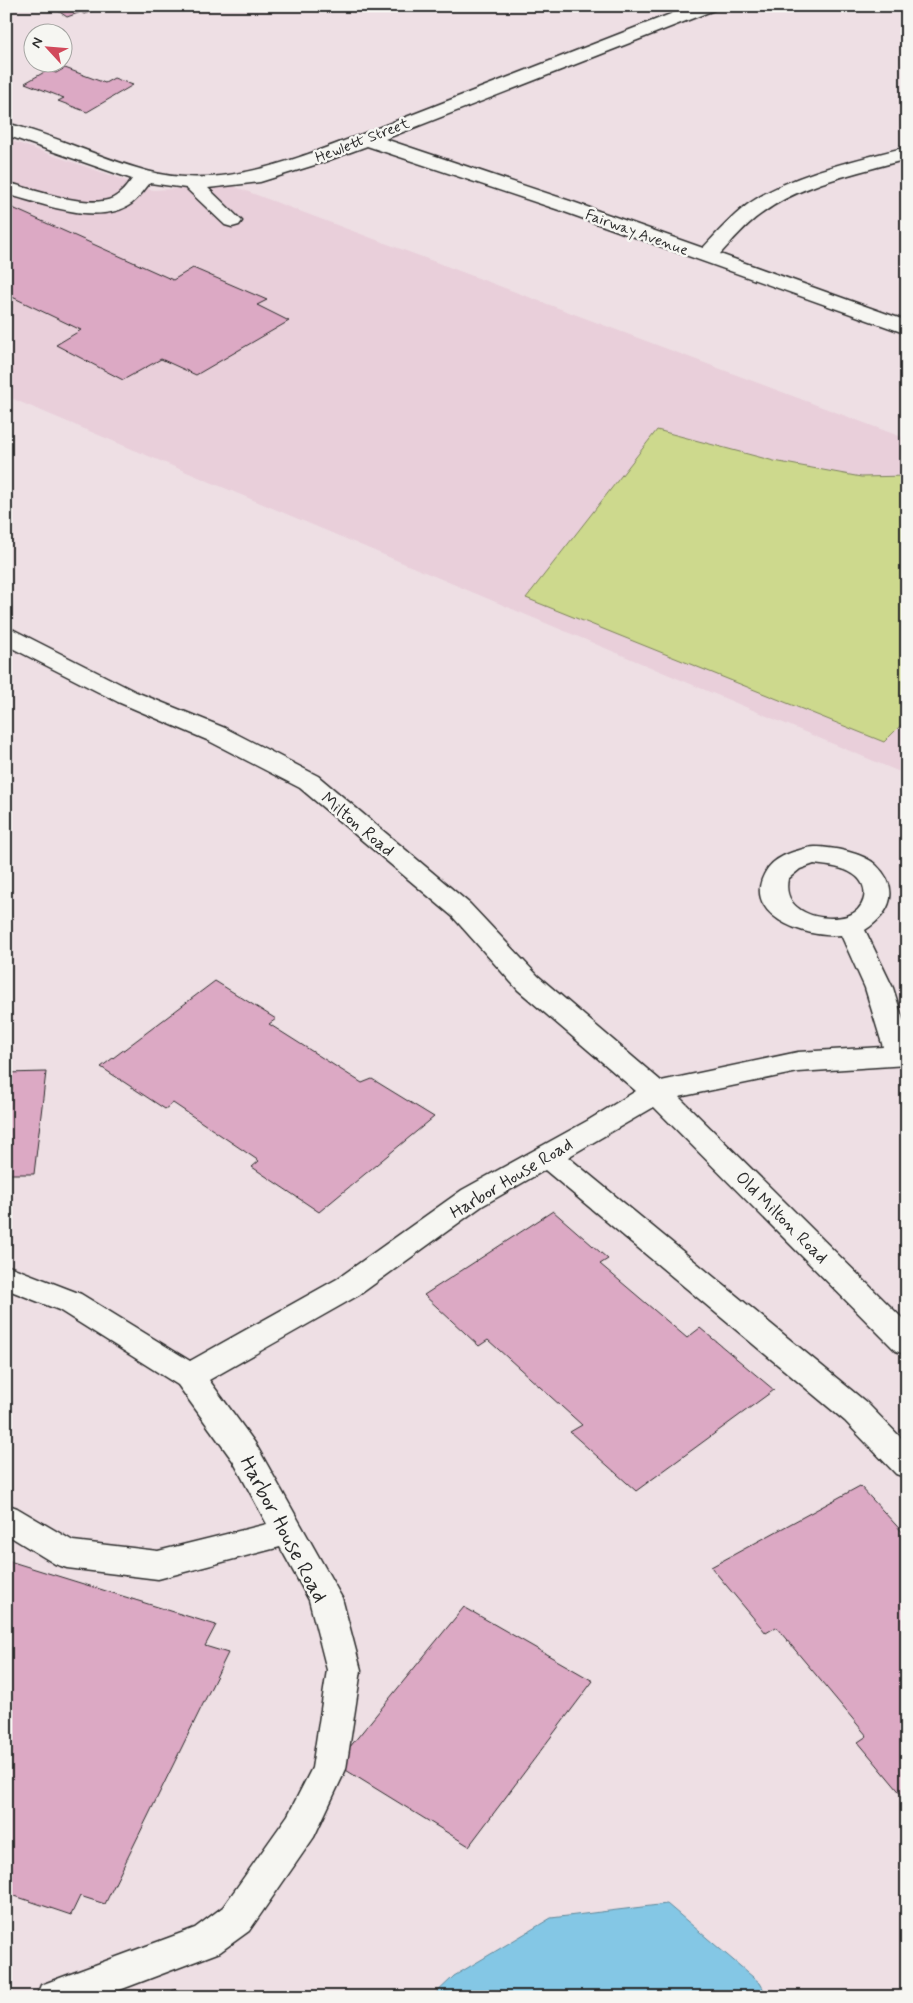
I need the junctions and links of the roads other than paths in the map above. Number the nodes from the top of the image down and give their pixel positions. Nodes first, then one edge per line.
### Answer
1 (708, 6) edge
2 (6, 129) edge
3 (367, 139) junction
4 (907, 153) edge
5 (144, 177) junction
6 (192, 183) junction
7 (6, 188) edge
8 (232, 221) dead end
9 (707, 256) junction
10 (907, 328) edge
11 (6, 635) edge
12 (850, 926) dead end
13 (903, 1055) edge
14 (656, 1092) junction
15 (547, 1156) junction
16 (9, 1280) edge
17 (907, 1343) edge
18 (189, 1376) junction
19 (907, 1465) edge
20 (6, 1516) edge
21 (288, 1532) junction
22 (54, 1997) edge

1 - 3 street, Hewlett Street
2 - 5 street, Hewlett Street
3 - 6 street, Hewlett Street
3 - 9 street, Fairway Avenue
4 - 9 street
5 - 6 street, Hewlett Street
5 - 7 street
6 - 8 street
9 - 10 street, Fairway Avenue
11 - 14 street, Milton Road
12 - 13 street
13 - 14 street, Harbor House Road
14 - 15 street, Harbor House Road
14 - 17 street, Old Milton Road
15 - 18 street, Harbor House Road
15 - 19 street
16 - 18 street, Harbor House Road
18 - 21 street, Harbor House Road
20 - 21 street
21 - 22 street, Harbor House Road

